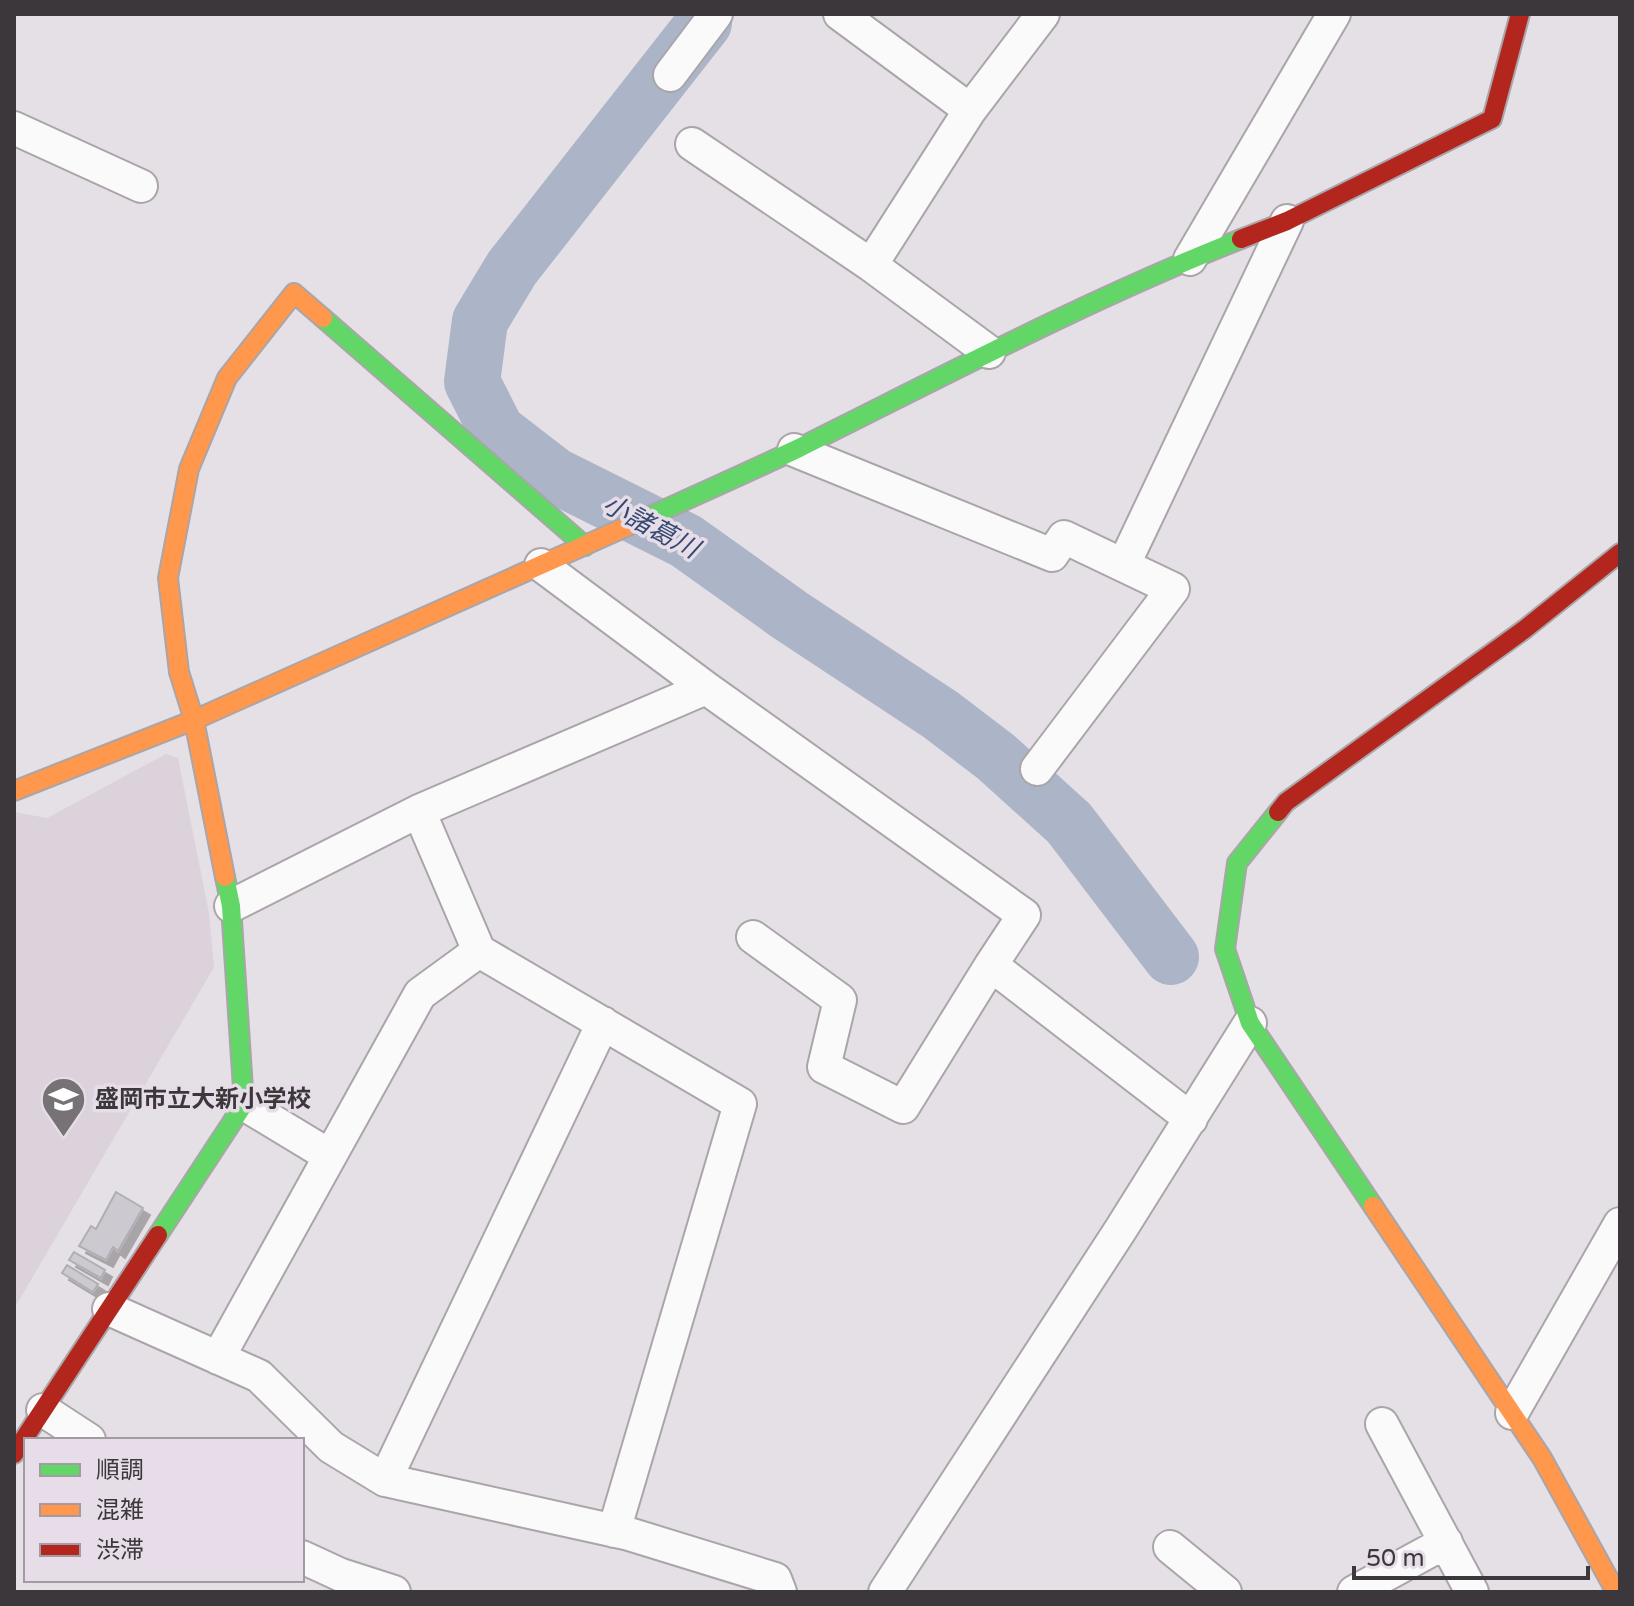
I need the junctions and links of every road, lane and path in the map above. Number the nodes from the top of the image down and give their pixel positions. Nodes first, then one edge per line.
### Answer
1 (716, 14) edge
2 (840, 14) edge
3 (1043, 14) edge
4 (1334, 14) edge
5 (1520, 14) edge
6 (670, 75) dead end
7 (970, 110) junction
8 (14, 128) edge
9 (692, 144) dead end
10 (141, 186) dead end
11 (1287, 221) junction
12 (1190, 259) junction
13 (871, 265) junction
14 (989, 352) junction
15 (794, 450) junction
16 (585, 546) junction
17 (1620, 553) edge
18 (1124, 564) junction
19 (541, 565) junction
20 (706, 688) junction
21 (194, 720) junction
22 (1037, 769) dead end
23 (14, 791) edge
24 (419, 811) junction
25 (231, 906) junction
26 (753, 937) dead end
27 (479, 951) junction
28 (991, 965) junction
29 (603, 1023) junction
30 (1250, 1023) junction
31 (244, 1104) junction
32 (1191, 1119) junction
33 (330, 1156) junction
34 (1620, 1224) edge
35 (109, 1309) junction
36 (218, 1358) junction
37 (43, 1410) junction
38 (1512, 1413) junction
39 (1382, 1424) dead end
40 (25, 1438) edge
41 (86, 1438) edge
42 (385, 1480) junction
43 (614, 1531) junction
44 (1446, 1542) junction
45 (1170, 1547) dead end
46 (304, 1558) edge
47 (338, 1584) edge
48 (394, 1592) edge
49 (780, 1592) edge
50 (885, 1592) edge
51 (1225, 1592) edge
52 (1354, 1592) edge
53 (1472, 1592) edge
54 (1616, 1592) edge

1 - 6 street
2 - 7 street
3 - 7 street
4 - 12 street
5 - 11 street
7 - 13 street
8 - 10 street
9 - 13 street
11 - 12 street
11 - 18 street
12 - 14 street
13 - 14 street
14 - 15 street
15 - 16 street
15 - 18 street
16 - 19 street
16 - 21 street
17 - 30 street
18 - 22 street
19 - 20 street
19 - 21 street
20 - 24 street
20 - 28 street
21 - 23 street
21 - 25 street
24 - 25 street
24 - 27 street
25 - 31 street
26 - 28 street
27 - 29 street
27 - 33 street
28 - 32 street
29 - 42 street
29 - 43 street
30 - 32 street
30 - 38 street
31 - 33 street
31 - 35 street
32 - 50 street
33 - 36 street
34 - 38 street
35 - 36 street
35 - 37 street
36 - 42 street
37 - 40 street
37 - 41 street
38 - 54 street
39 - 44 street
42 - 43 street
43 - 49 street
44 - 52 street
44 - 53 street
45 - 51 street
46 - 47 street
47 - 48 street

